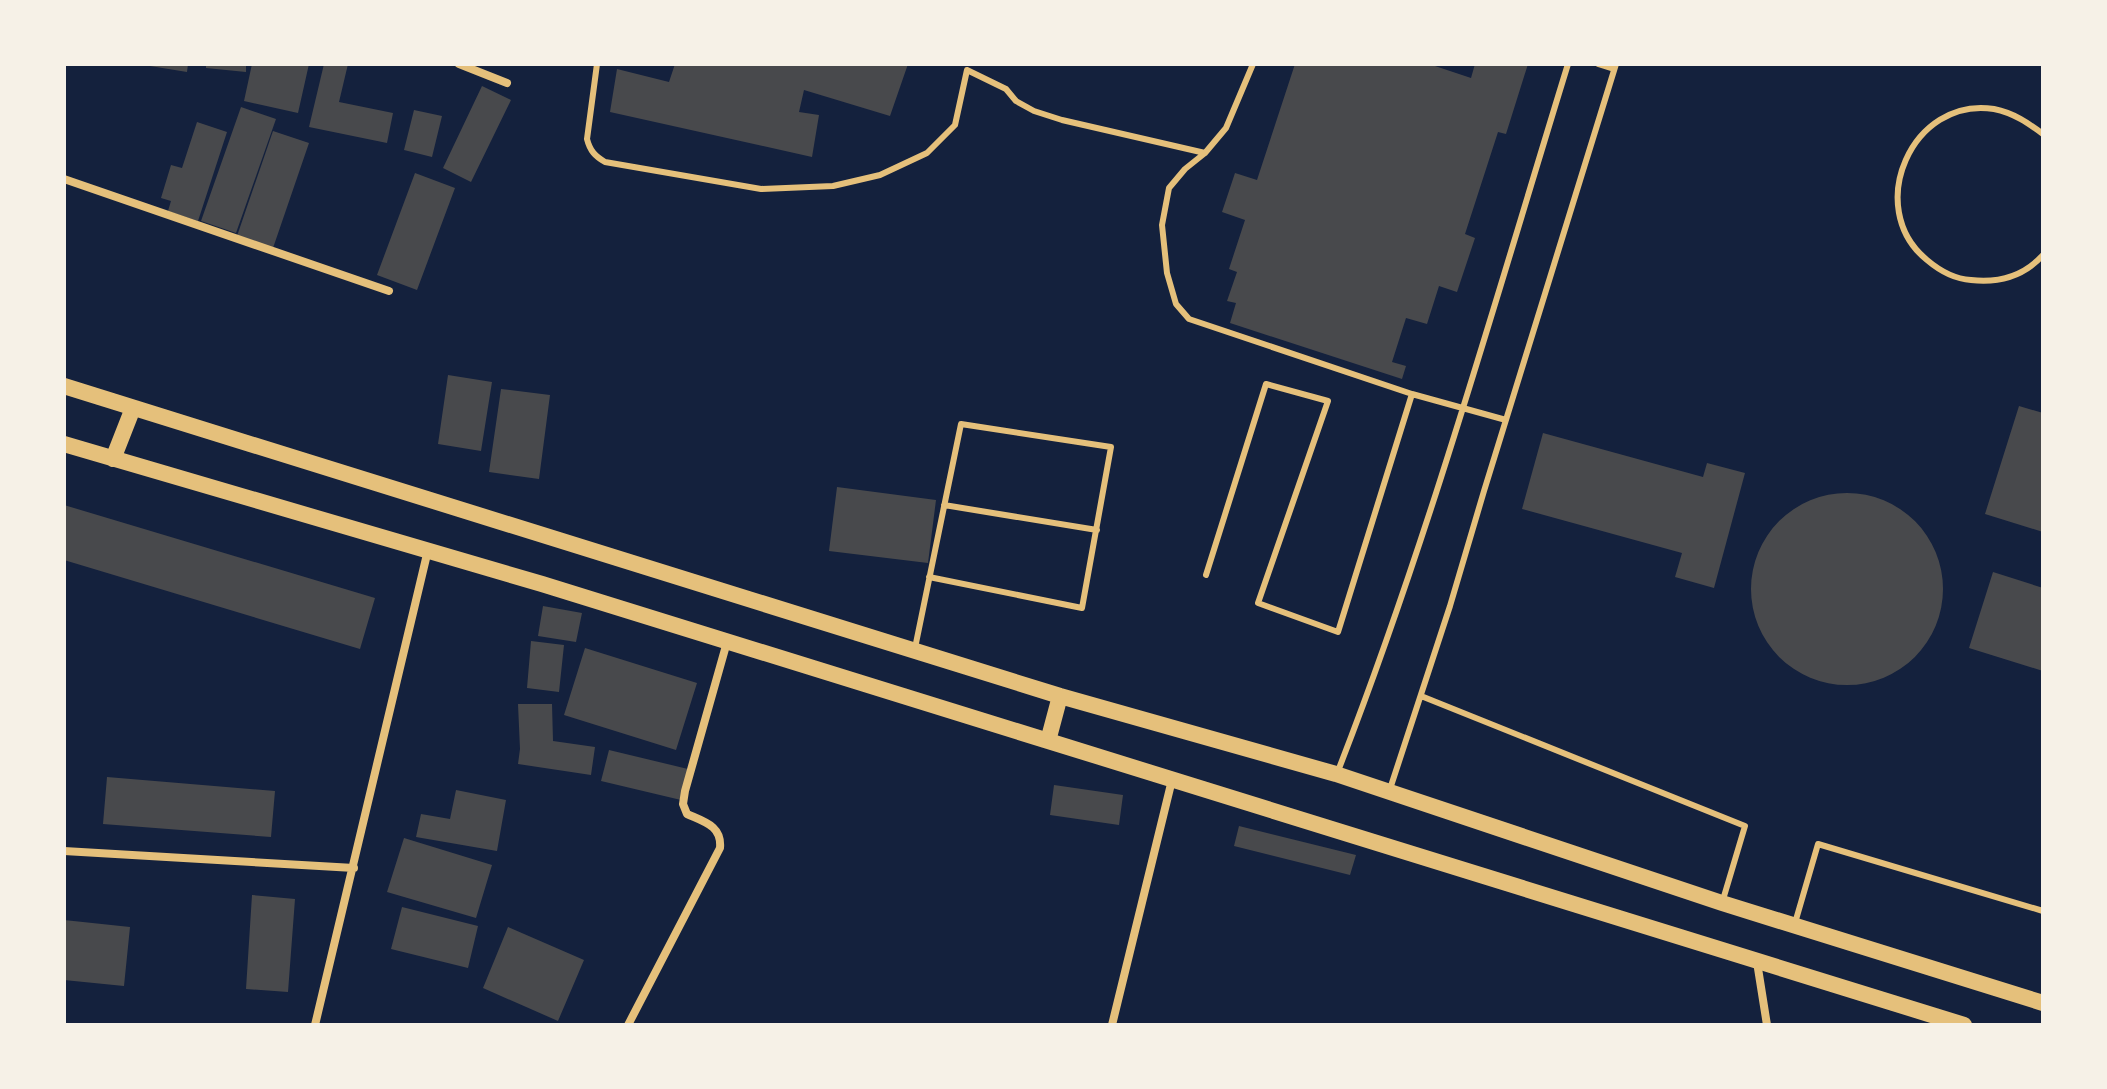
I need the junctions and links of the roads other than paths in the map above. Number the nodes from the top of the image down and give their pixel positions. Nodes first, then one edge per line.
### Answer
1 (459, 64) edge
2 (597, 64) edge
3 (1253, 64) edge
4 (1568, 64) edge
5 (1598, 64) edge
6 (968, 67) edge
7 (1615, 67) edge
8 (507, 83) dead end
9 (2043, 134) edge
10 (1205, 153) junction
11 (64, 179) edge
12 (2043, 255) edge
13 (389, 291) dead end
14 (64, 386) edge
15 (1412, 394) junction
16 (1462, 407) junction
17 (133, 408) junction
18 (1506, 420) junction
19 (64, 444) edge
20 (113, 459) junction
21 (944, 505) junction
22 (1097, 530) junction
23 (428, 549) junction
24 (1206, 575) dead end
25 (929, 577) junction
26 (728, 641) junction
27 (914, 651) junction
28 (1060, 696) junction
29 (1421, 696) junction
30 (1048, 741) junction
31 (1336, 774) junction
32 (1172, 780) junction
33 (1389, 792) junction
34 (64, 851) edge
35 (354, 868) junction
36 (1722, 903) junction
37 (2043, 911) edge
38 (1795, 925) junction
39 (1757, 961) junction
40 (2043, 1003) edge
41 (315, 1025) edge
42 (628, 1025) edge
43 (1112, 1025) edge
44 (1767, 1025) edge
45 (1964, 1025) edge

1 - 8 street
2 - 6 lane
3 - 10 lane
4 - 16 lane
5 - 7 lane
6 - 10 lane
7 - 18 lane
9 - 12 lane
10 - 15 lane
11 - 13 street
14 - 17 main road
15 - 16 lane
15 - 24 lane
16 - 18 lane
16 - 31 lane
17 - 20 main road
17 - 27 main road
18 - 29 lane
19 - 20 main road
20 - 23 main road
21 - 22 lane
21 - 22 lane
21 - 25 lane
22 - 25 lane
23 - 26 main road
23 - 35 street
25 - 27 lane
26 - 30 main road
26 - 42 street
27 - 28 main road
28 - 30 main road
28 - 31 main road
29 - 33 lane
29 - 36 lane
30 - 32 main road
31 - 33 main road
32 - 39 main road
32 - 43 street
33 - 36 main road
34 - 35 street
35 - 41 street
36 - 38 main road
37 - 38 lane
38 - 40 main road
39 - 44 street
39 - 45 main road

